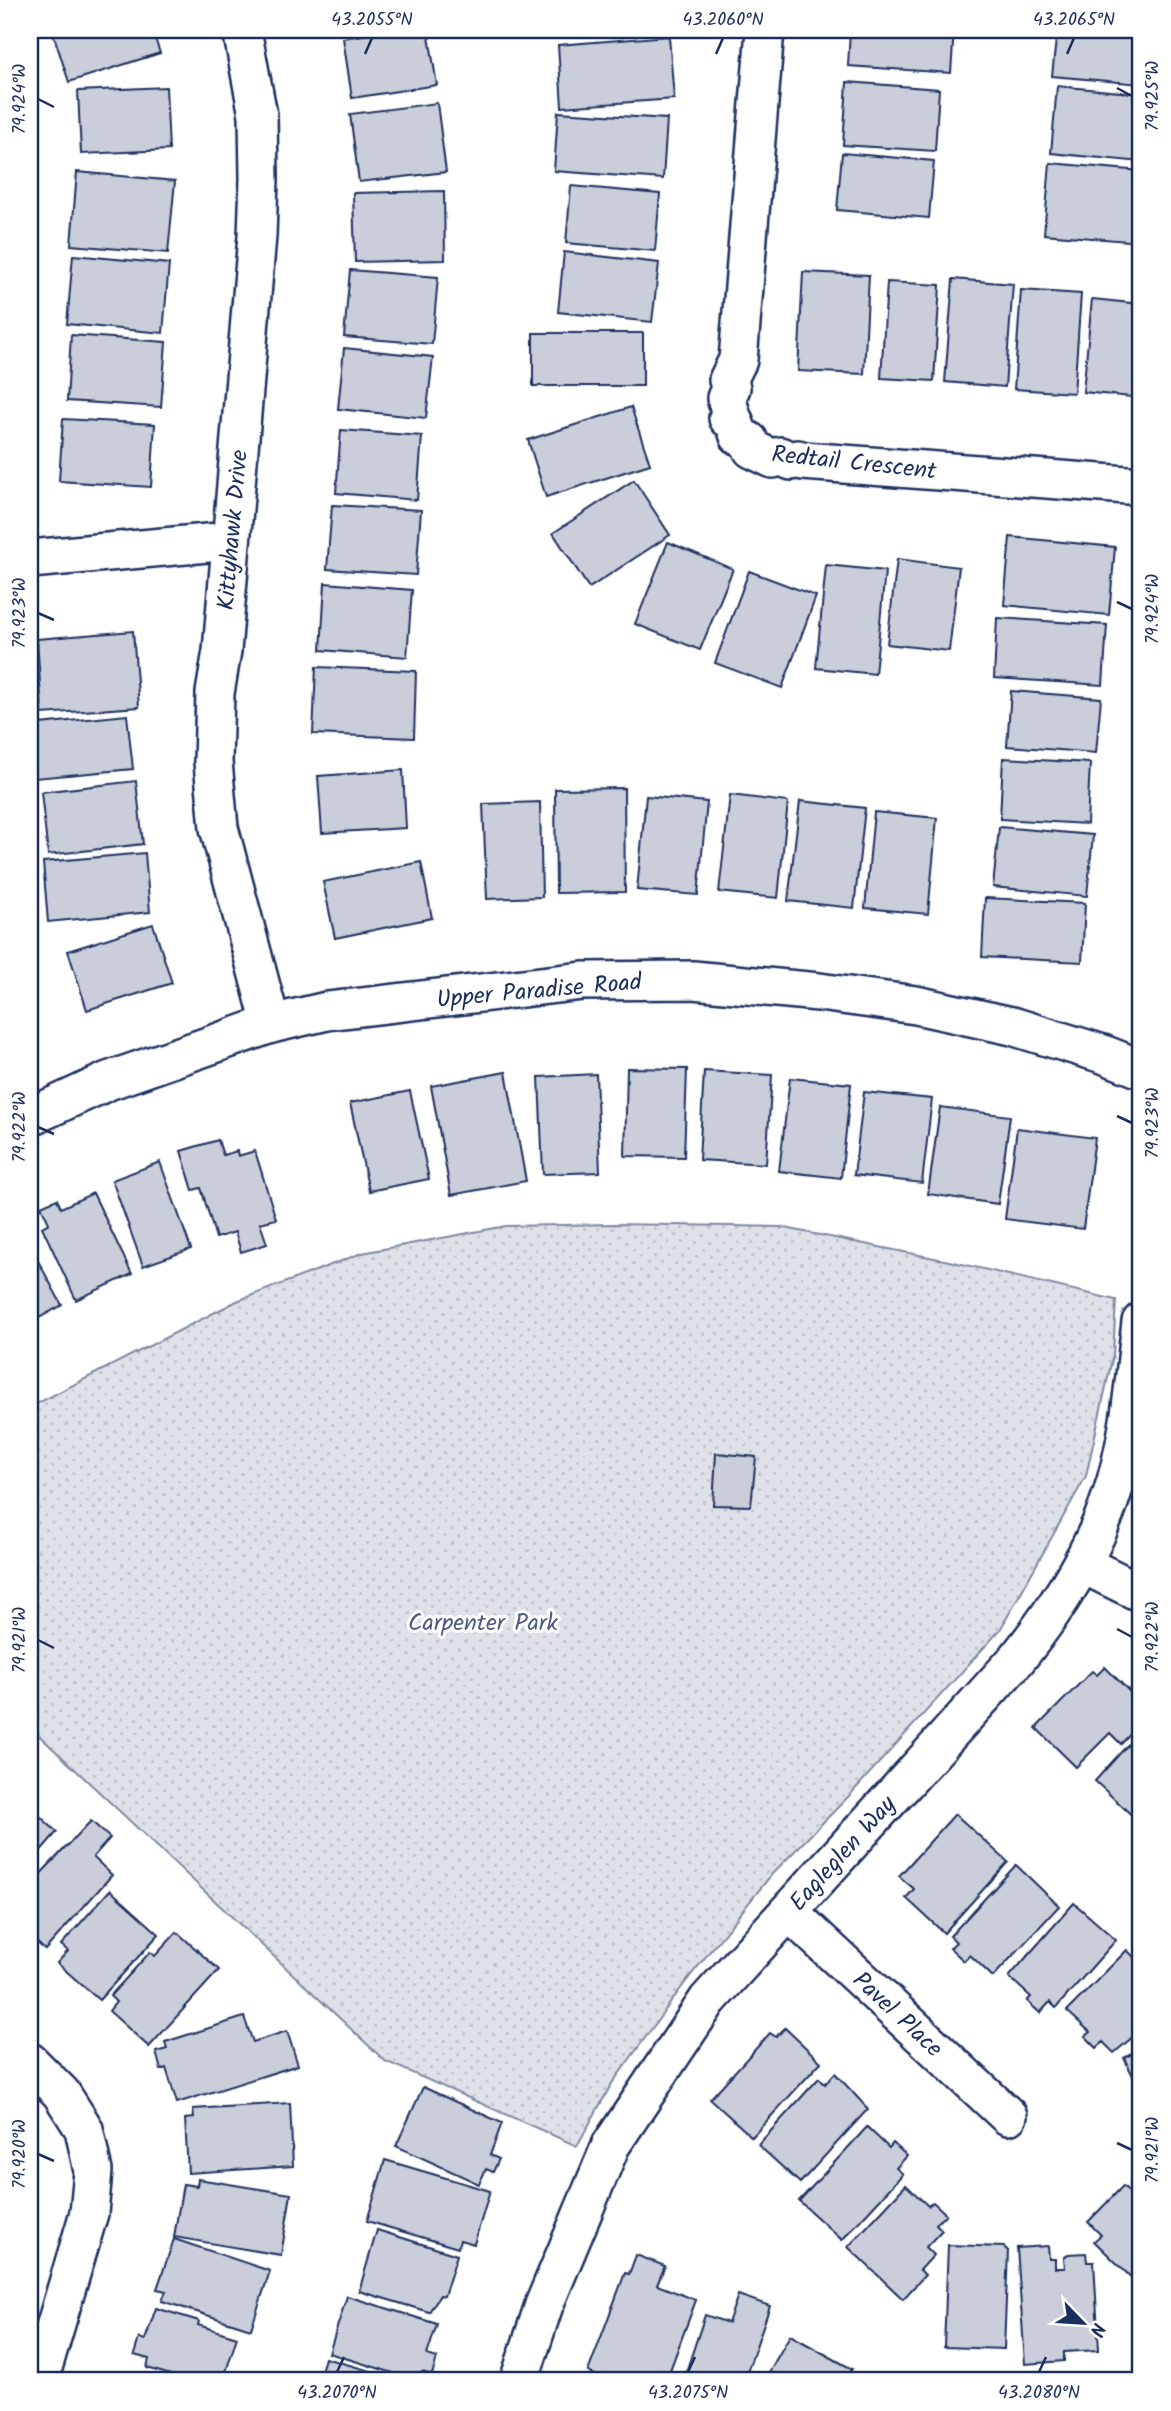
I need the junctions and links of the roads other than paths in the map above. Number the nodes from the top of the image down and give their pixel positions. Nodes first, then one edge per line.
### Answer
1 (242, 30) edge
2 (765, 30) edge
3 (1141, 486) edge
4 (230, 541) junction
5 (30, 559) edge
6 (271, 1024) junction
7 (1141, 1069) edge
8 (30, 1117) edge
9 (1141, 1322) edge
10 (1082, 1564) junction
11 (1141, 1593) edge
12 (789, 1912) junction
13 (30, 2062) edge
14 (1008, 2116) dead end
15 (39, 2381) edge
16 (519, 2381) edge

1 - 4 street, Kittyhawk Drive
2 - 3 street, Redtail Crescent
4 - 5 street
4 - 6 street, Kittyhawk Drive
6 - 7 street, Upper Paradise Road
6 - 8 street, Upper Paradise Road
9 - 10 street, Eagleglen Way
10 - 11 street
10 - 12 street, Eagleglen Way
12 - 14 street, Pavel Place
12 - 16 street, Eagleglen Way
13 - 15 street

